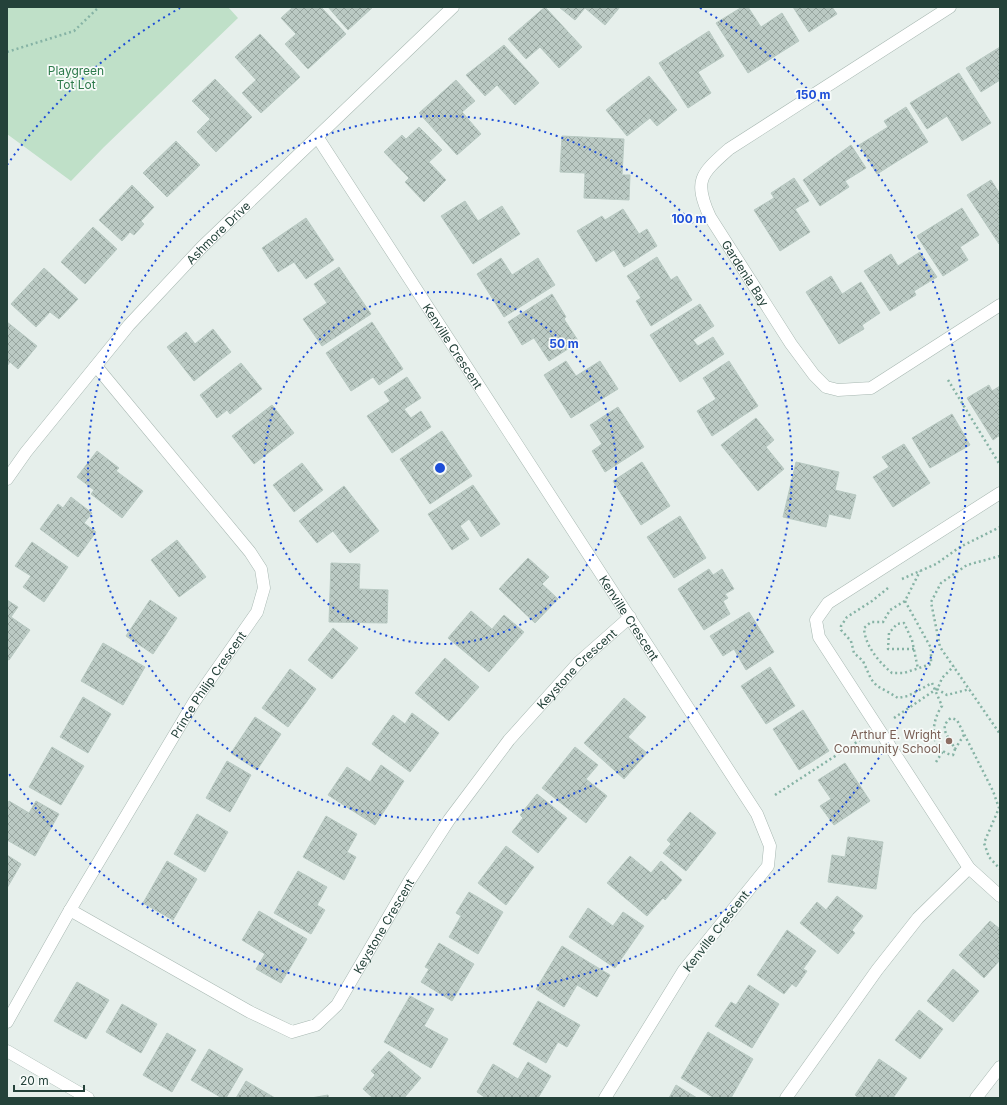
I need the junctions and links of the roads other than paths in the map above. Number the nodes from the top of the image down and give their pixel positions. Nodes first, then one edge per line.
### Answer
1 (453, 7) edge
2 (950, 7) edge
3 (318, 138) junction
4 (1000, 305) edge
5 (96, 366) junction
6 (7, 479) edge
7 (1000, 493) edge
8 (630, 617) junction
9 (969, 868) junction
10 (1000, 896) edge
11 (70, 910) junction
12 (7, 1022) edge
13 (7, 1051) edge
14 (1000, 1067) edge
15 (88, 1098) edge
16 (605, 1098) edge
17 (786, 1098) edge
18 (976, 1098) edge

1 - 3 street, Ashmore Drive
2 - 4 street, Gardenia Bay
3 - 5 street, Ashmore Drive
3 - 8 street, Kenville Crescent
5 - 6 street, Ashmore Drive
5 - 11 street, Prince Philip Crescent
7 - 9 street
8 - 11 street, Keystone Crescent
8 - 16 street, Kenville Crescent
9 - 10 street
9 - 17 street
11 - 12 street, Prince Philip Crescent
13 - 15 street
14 - 18 street

